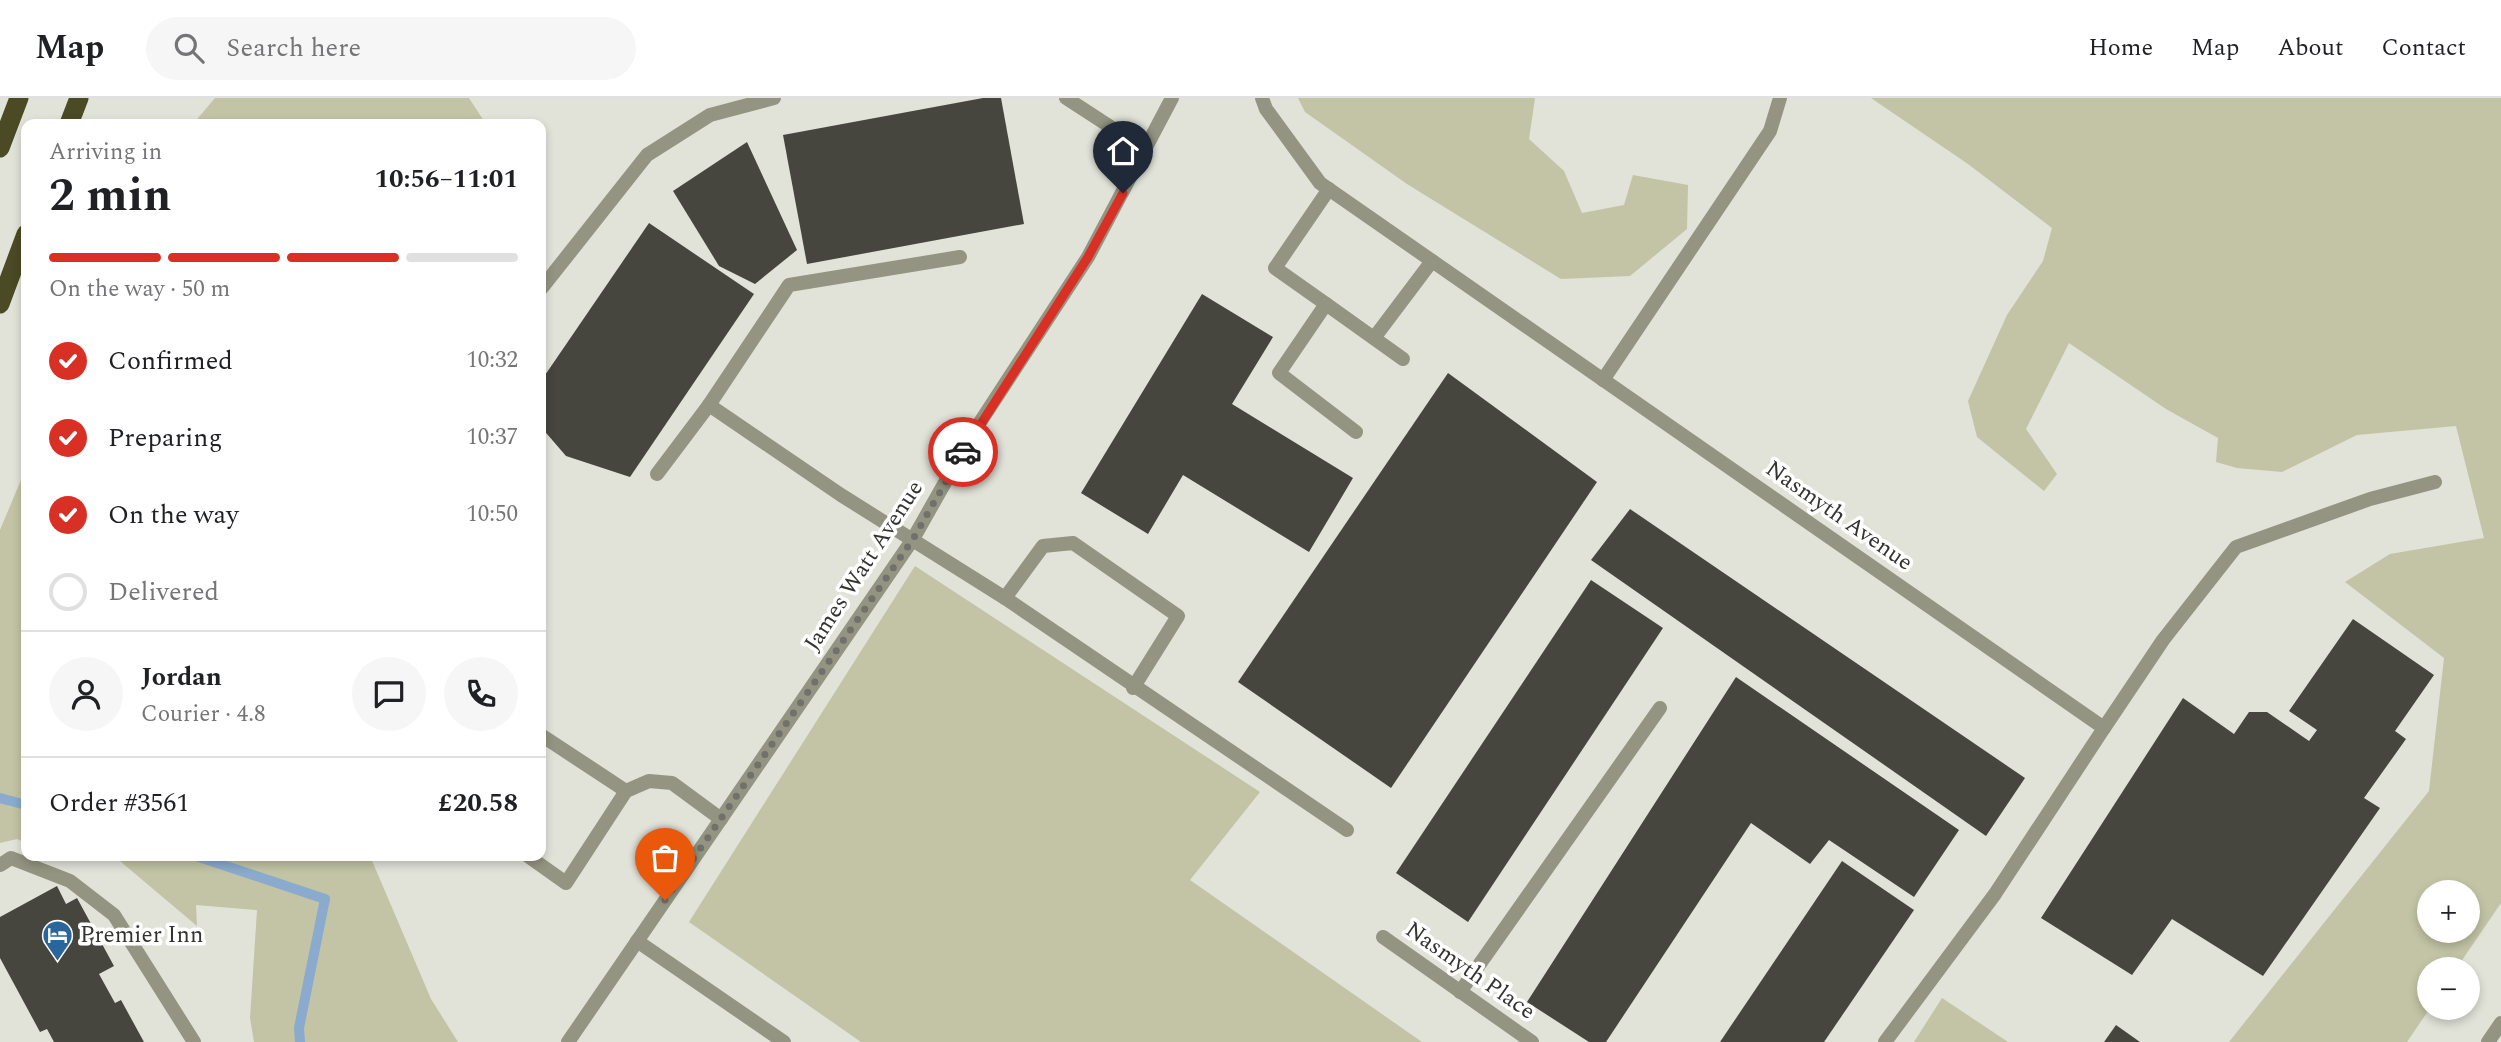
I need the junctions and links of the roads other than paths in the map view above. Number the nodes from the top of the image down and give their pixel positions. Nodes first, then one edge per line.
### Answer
1 (19, 98) edge
2 (79, 98) edge
3 (774, 98) edge
4 (1066, 98) edge
5 (1172, 98) edge
6 (1262, 98) edge
7 (1780, 98) edge
8 (71, 119) edge
9 (0, 148) edge
10 (1146, 150) junction
11 (1329, 189) junction
12 (21, 247) edge
13 (960, 257) dead end
14 (1432, 261) junction
15 (546, 283) edge
16 (0, 304) edge
17 (1326, 304) junction
18 (1374, 338) junction
19 (1403, 359) dead end
20 (1603, 380) junction
21 (709, 405) junction
22 (1356, 432) dead end
23 (657, 474) dead end
24 (2435, 482) dead end
25 (913, 539) junction
26 (1005, 598) junction
27 (1133, 688) junction
28 (1660, 708) dead end
29 (2104, 728) junction
30 (546, 738) edge
31 (626, 791) junction
32 (721, 819) junction
33 (1347, 830) dead end
34 (535, 861) edge
35 (0, 865) edge
36 (1382, 937) dead end
37 (637, 941) junction
38 (1460, 992) junction
39 (2501, 1023) edge
40 (194, 1042) edge
41 (568, 1042) edge
42 (784, 1042) edge
43 (1532, 1042) edge
44 (1885, 1042) edge
45 (2488, 1042) edge

1 - 9 highway
2 - 8 highway
3 - 15 street
4 - 10 street
5 - 10 street, James Watt Avenue
6 - 11 street, Nasmyth Avenue
7 - 20 street
10 - 25 street, James Watt Avenue
11 - 14 street, Nasmyth Avenue
11 - 17 street
12 - 16 highway
13 - 21 street
14 - 18 street
14 - 20 street, Nasmyth Avenue
17 - 18 street
17 - 22 street
18 - 19 street
20 - 29 street, Nasmyth Avenue
21 - 23 street
21 - 25 street
24 - 29 street
25 - 26 street
25 - 32 street, James Watt Avenue
26 - 27 street
26 - 27 street
27 - 33 street
28 - 38 street
29 - 44 street
30 - 31 street
31 - 32 street
31 - 34 street
32 - 37 street, James Watt Avenue
35 - 40 street
36 - 38 street, Nasmyth Place
37 - 41 street, James Watt Avenue
37 - 42 street
38 - 43 street, Nasmyth Place
39 - 45 street

